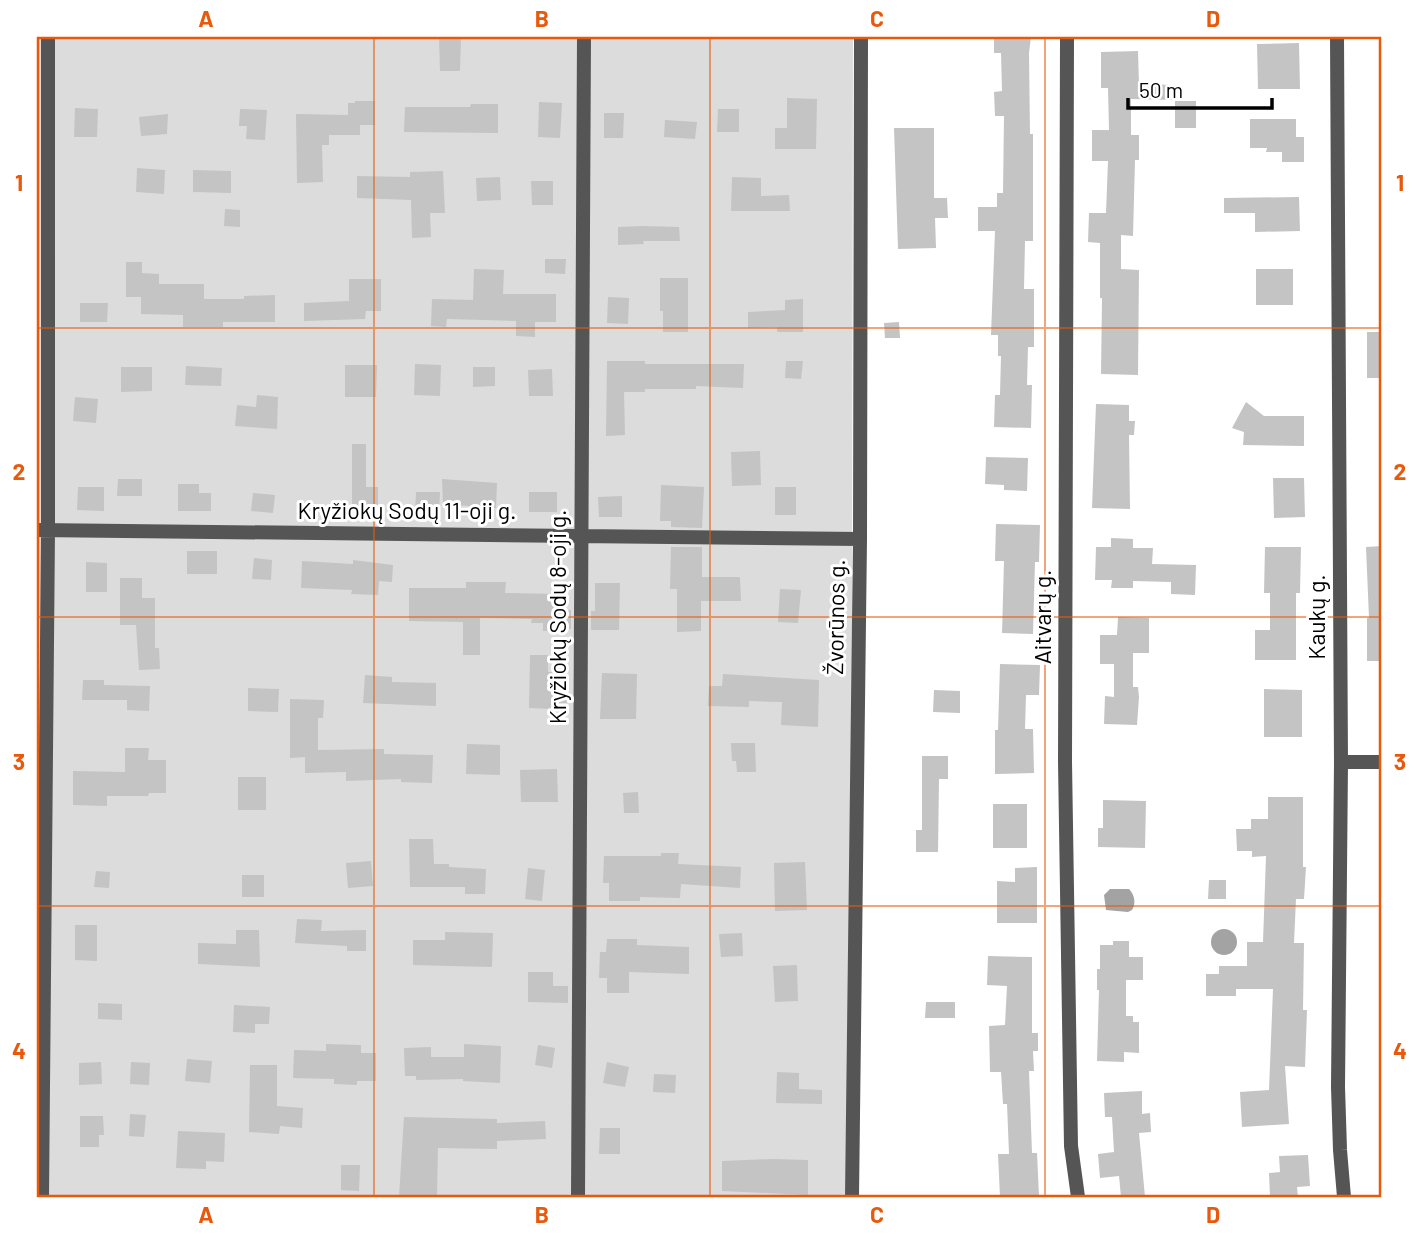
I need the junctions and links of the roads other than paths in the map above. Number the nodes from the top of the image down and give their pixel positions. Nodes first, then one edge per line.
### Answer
1 (48, 37) edge
2 (584, 37) edge
3 (861, 37) edge
4 (1067, 37) edge
5 (1337, 37) edge
6 (42, 531) edge
7 (582, 535) junction
8 (860, 539) junction
9 (1341, 762) junction
10 (1382, 762) edge
11 (42, 1197) edge
12 (578, 1197) edge
13 (852, 1197) edge
14 (1078, 1197) edge
15 (1344, 1197) edge

1 - 6 street
2 - 7 street, Kryžiokų Sodų 8-oji g.
3 - 8 street, Žvorūnos g.
4 - 14 street, Aitvarų g.
5 - 9 street, Kaukų g.
6 - 7 street, Kryžiokų Sodų 11-oji g.
6 - 11 street
7 - 8 street, Kryžiokų Sodų 11-oji g.
7 - 12 street, Kryžiokų Sodų 8-oji g.
8 - 13 street, Žvorūnos g.
9 - 10 street
9 - 15 street, Kaukų g.

